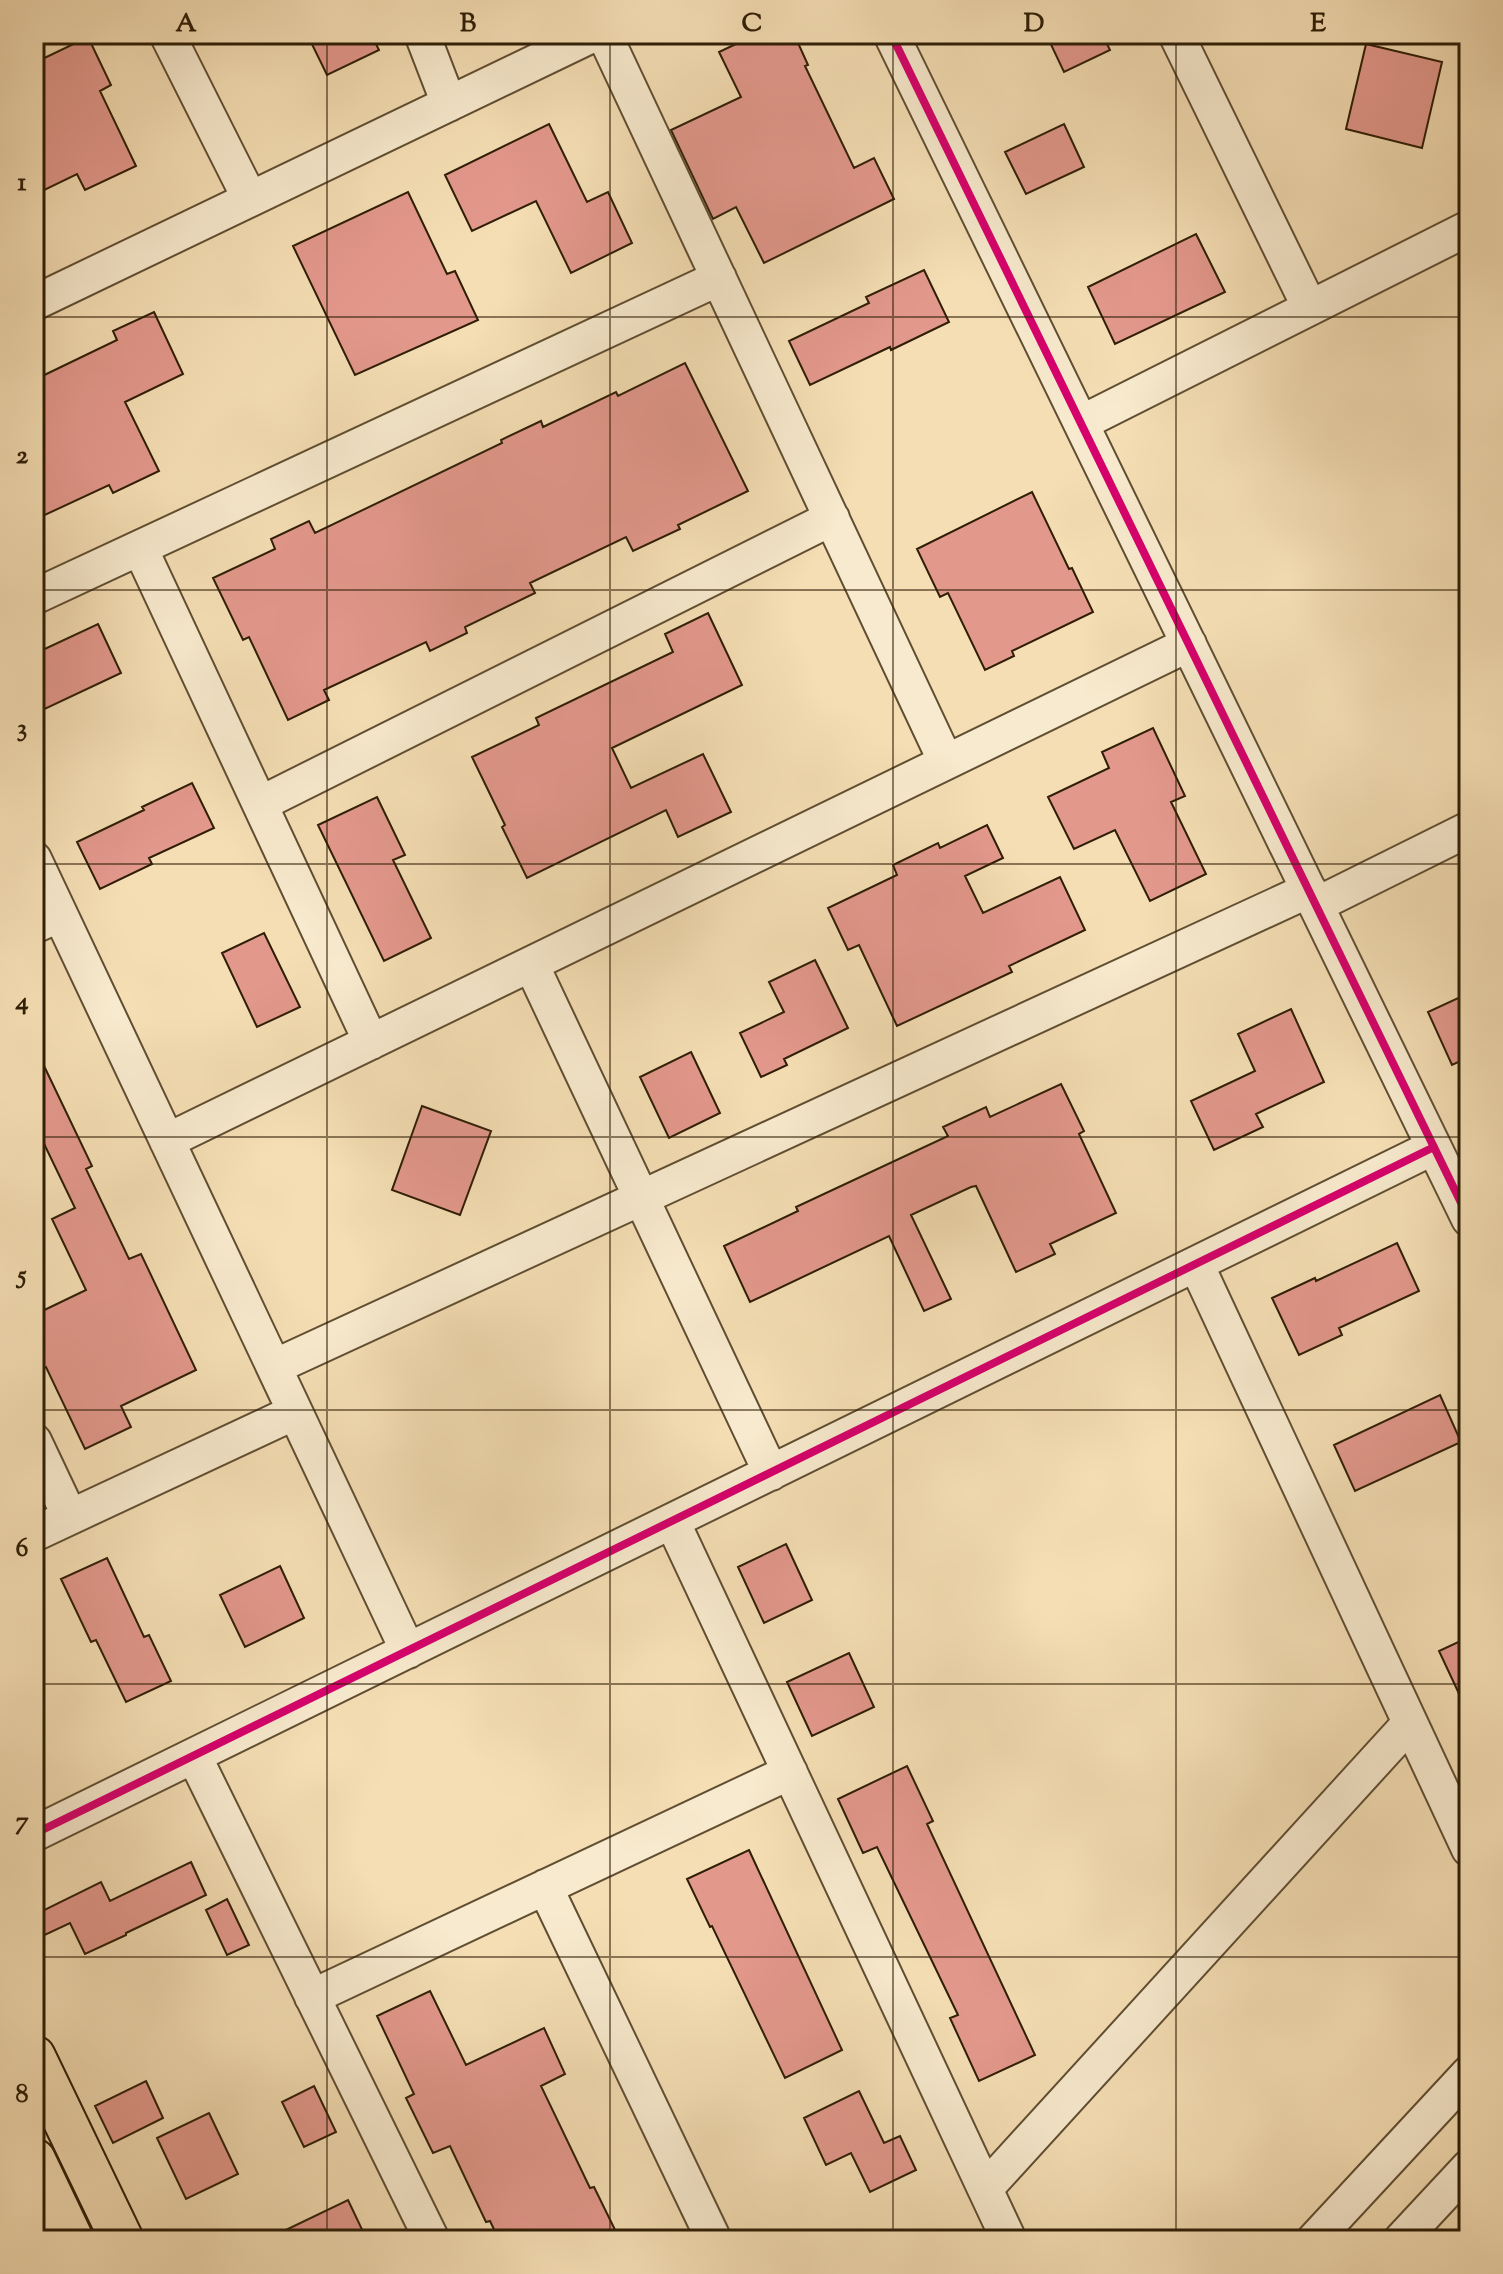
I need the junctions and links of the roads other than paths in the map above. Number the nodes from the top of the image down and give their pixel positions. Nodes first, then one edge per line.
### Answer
1 (167, 34) edge
2 (422, 34) edge
3 (594, 34) edge
4 (604, 34) edge
5 (891, 34) edge
6 (1176, 34) edge
7 (449, 104) junction
8 (250, 199) junction
9 (1469, 228) edge
10 (719, 278) junction
11 (34, 303) edge
12 (1310, 308) junction
13 (1081, 423) junction
14 (832, 518) junction
15 (140, 548) junction
16 (34, 597) edge
17 (1189, 644) junction
18 (946, 762) junction
19 (260, 804) junction
20 (1469, 829) edge
21 (34, 859) edge
22 (1312, 898) junction
23 (47, 920) edge
24 (531, 964) junction
25 (371, 1042) junction
26 (167, 1141) junction
27 (1434, 1147) junction
28 (641, 1198) junction
29 (1469, 1219) edge
30 (1196, 1264) junction
31 (274, 1367) junction
32 (295, 1412) junction
33 (34, 1441) edge
34 (771, 1473) junction
35 (70, 1517) junction
36 (672, 1521) junction
37 (34, 1534) edge
38 (408, 1651) junction
39 (1410, 1723) junction
40 (194, 1756) junction
41 (790, 1772) junction
42 (34, 1834) edge
43 (1469, 1849) edge
44 (545, 1887) junction
45 (312, 1997) junction
46 (34, 2057) edge
47 (1469, 2073) edge
48 (34, 2160) edge
49 (1469, 2167) edge
50 (985, 2189) junction
51 (72, 2240) edge
52 (122, 2240) edge
53 (432, 2240) edge
54 (714, 2240) edge
55 (1009, 2240) edge
56 (1314, 2240) edge
57 (1401, 2240) edge

1 - 8 street
2 - 7 street
3 - 7 street
4 - 10 street
5 - 13 street
6 - 12 street
7 - 8 street
8 - 11 street
9 - 12 street
10 - 14 street
10 - 15 street
12 - 13 street
13 - 17 street
14 - 18 street
14 - 19 street
15 - 16 street
15 - 19 street
17 - 18 street
17 - 22 street
18 - 24 street
19 - 25 street
20 - 22 street
21 - 23 street
22 - 27 street
22 - 28 street
23 - 26 street
24 - 25 street
24 - 28 street
25 - 26 street
26 - 31 street
27 - 29 street
27 - 30 street
28 - 31 street
28 - 34 street
30 - 34 street
30 - 39 street
31 - 32 street
32 - 35 street
32 - 38 street
33 - 35 street
34 - 36 street
35 - 37 street
36 - 38 street
36 - 41 street
38 - 40 street
39 - 43 street
39 - 50 street
40 - 42 street
40 - 45 street
41 - 44 street
41 - 50 street
44 - 45 street
44 - 54 street
45 - 53 street
46 - 52 main road
47 - 56 street
48 - 51 main road
49 - 57 street
50 - 55 street

